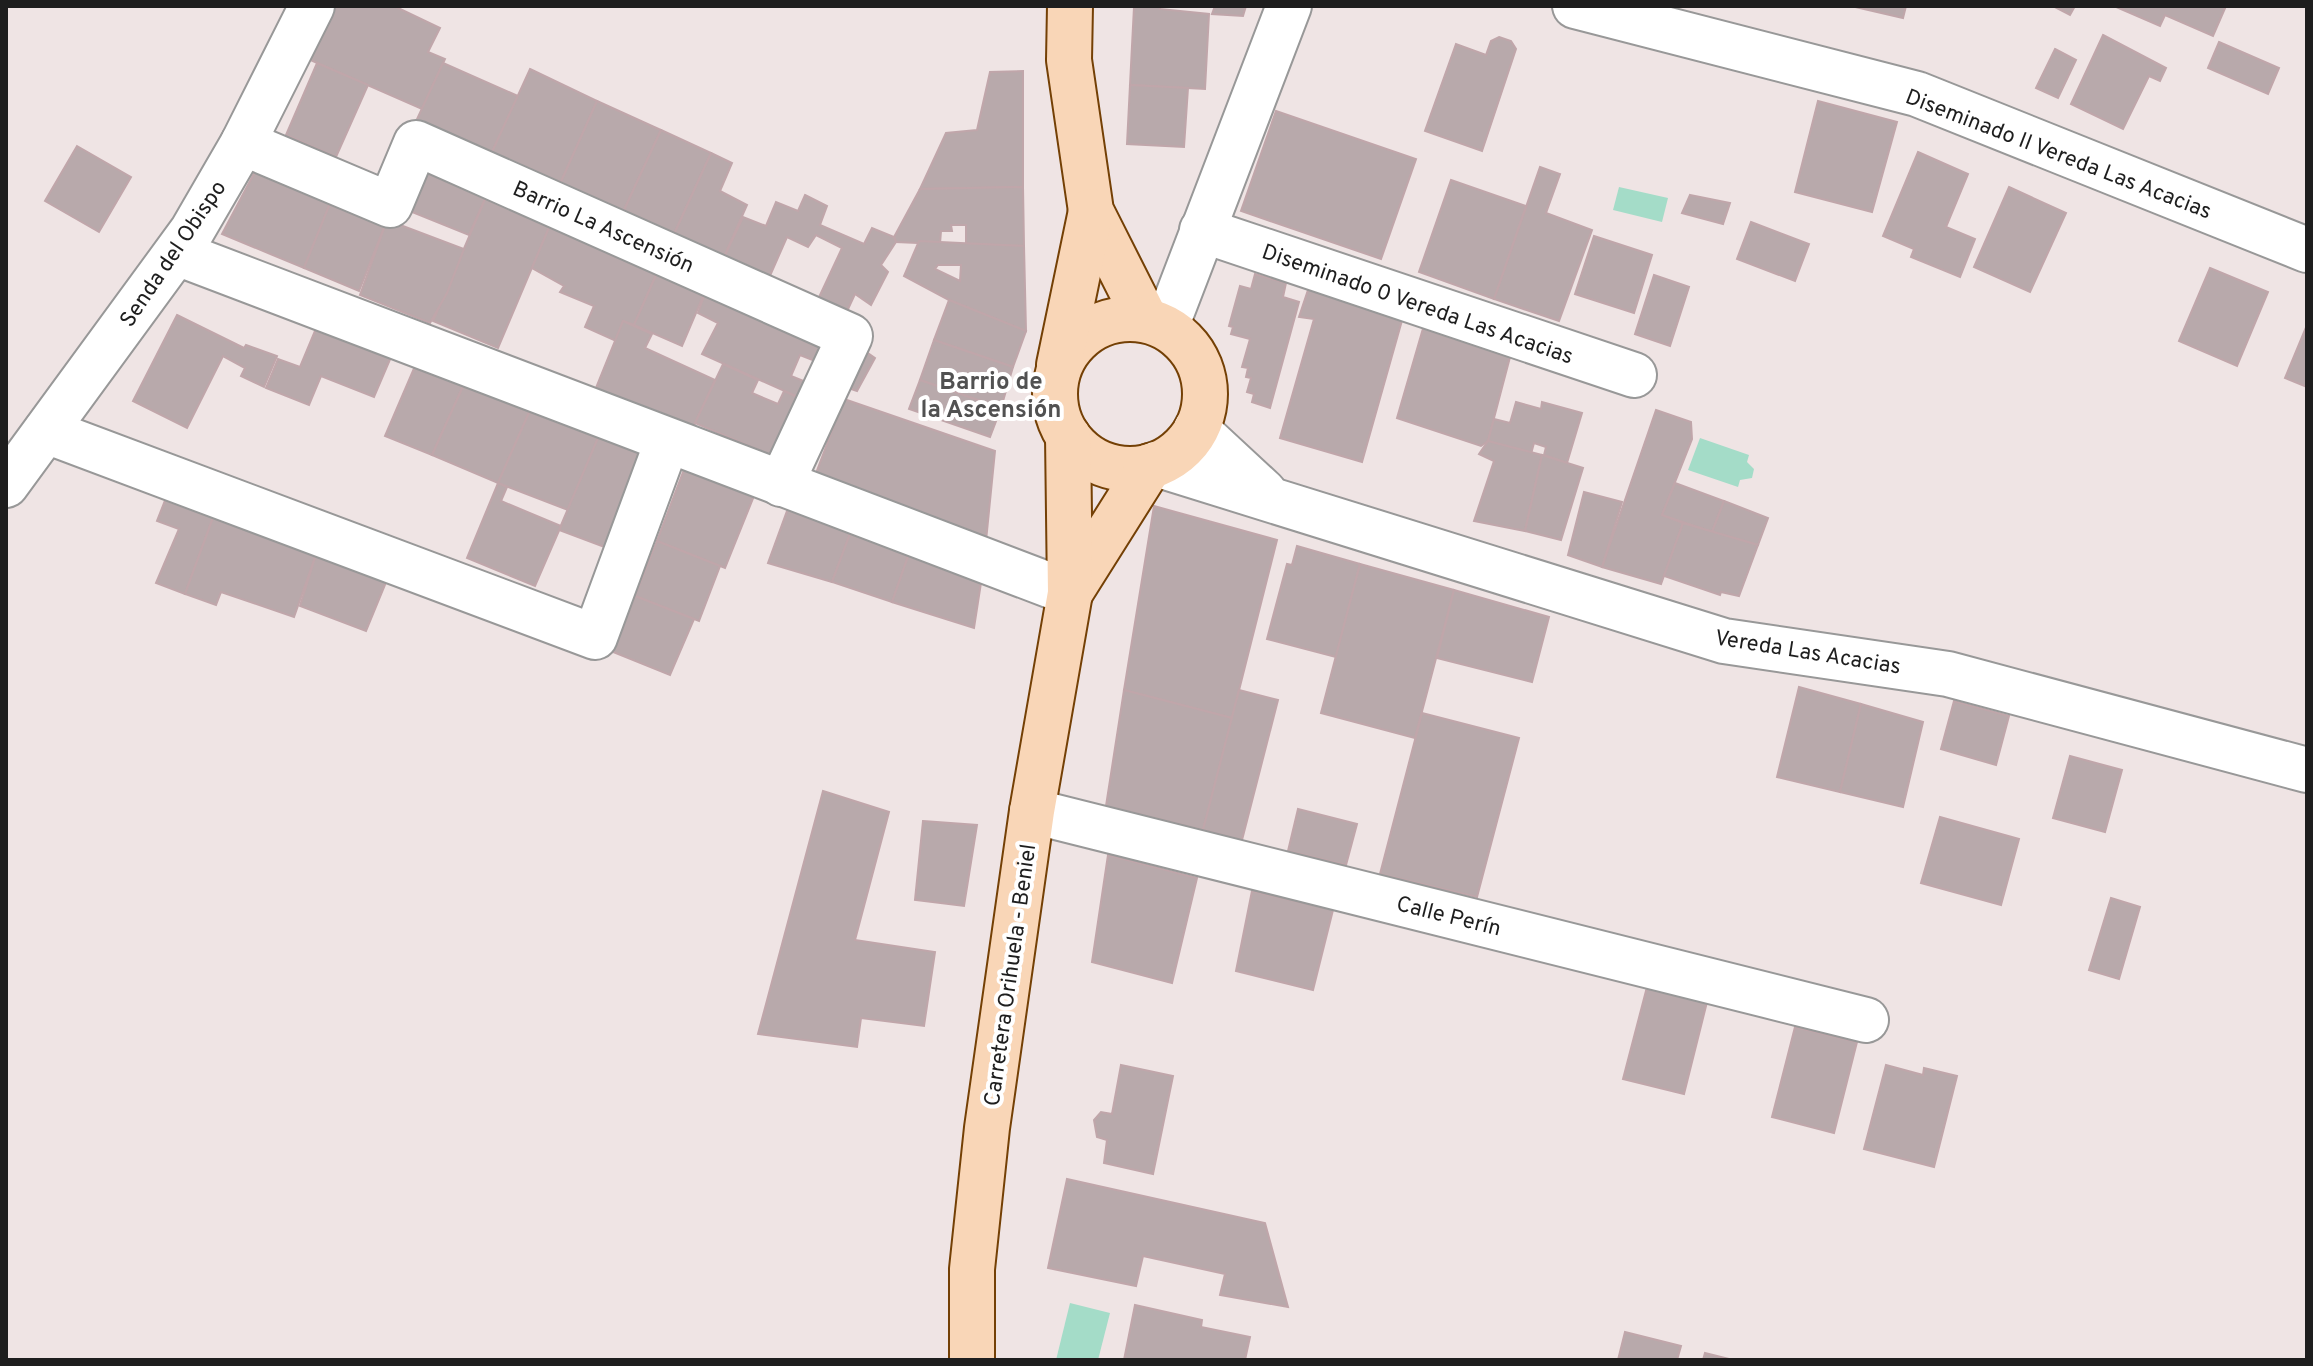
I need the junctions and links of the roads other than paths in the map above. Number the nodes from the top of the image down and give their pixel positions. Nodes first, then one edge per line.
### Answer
1 (312, 6) edge
2 (1070, 6) edge
3 (1289, 6) edge
4 (1575, 6) edge
5 (243, 143) junction
6 (1091, 211) junction
7 (1202, 230) junction
8 (2307, 250) edge
9 (177, 253) junction
10 (1156, 324) junction
11 (1634, 375) dead end
12 (1056, 381) junction
13 (1196, 429) junction
14 (46, 431) junction
15 (1068, 436) junction
16 (667, 442) junction
17 (1153, 465) junction
18 (781, 484) junction
19 (6, 485) edge
20 (1269, 497) junction
21 (1070, 593) junction
22 (2307, 770) edge
23 (1032, 811) junction
24 (1866, 1020) dead end
25 (972, 1360) edge

1 - 5 street, Senda del Obispo
2 - 6 main road
3 - 7 street
4 - 8 street, Diseminado II Vereda Las Acacias
5 - 9 street, Senda del Obispo
5 - 18 street, Barrio La Ascensión
6 - 10 main road
6 - 12 main road
7 - 10 street
7 - 11 street, Diseminado 0 Vereda Las Acacias
9 - 14 street, Senda del Obispo
9 - 16 street
10 - 12 main road
10 - 13 main road
12 - 15 main road
13 - 17 main road
13 - 20 street, Vereda Las Acacias
14 - 16 street
14 - 19 street, Senda del Obispo
15 - 17 main road
15 - 21 main road, Carretera Orihuela - Beniel
16 - 18 street
17 - 20 street, Vereda Las Acacias
17 - 21 main road, Carretera Orihuela - Beniel
18 - 21 street
20 - 22 street, Vereda Las Acacias
21 - 23 main road, Carretera Orihuela - Beniel
23 - 24 street, Calle Perín
23 - 25 main road, Carretera Orihuela - Beniel

